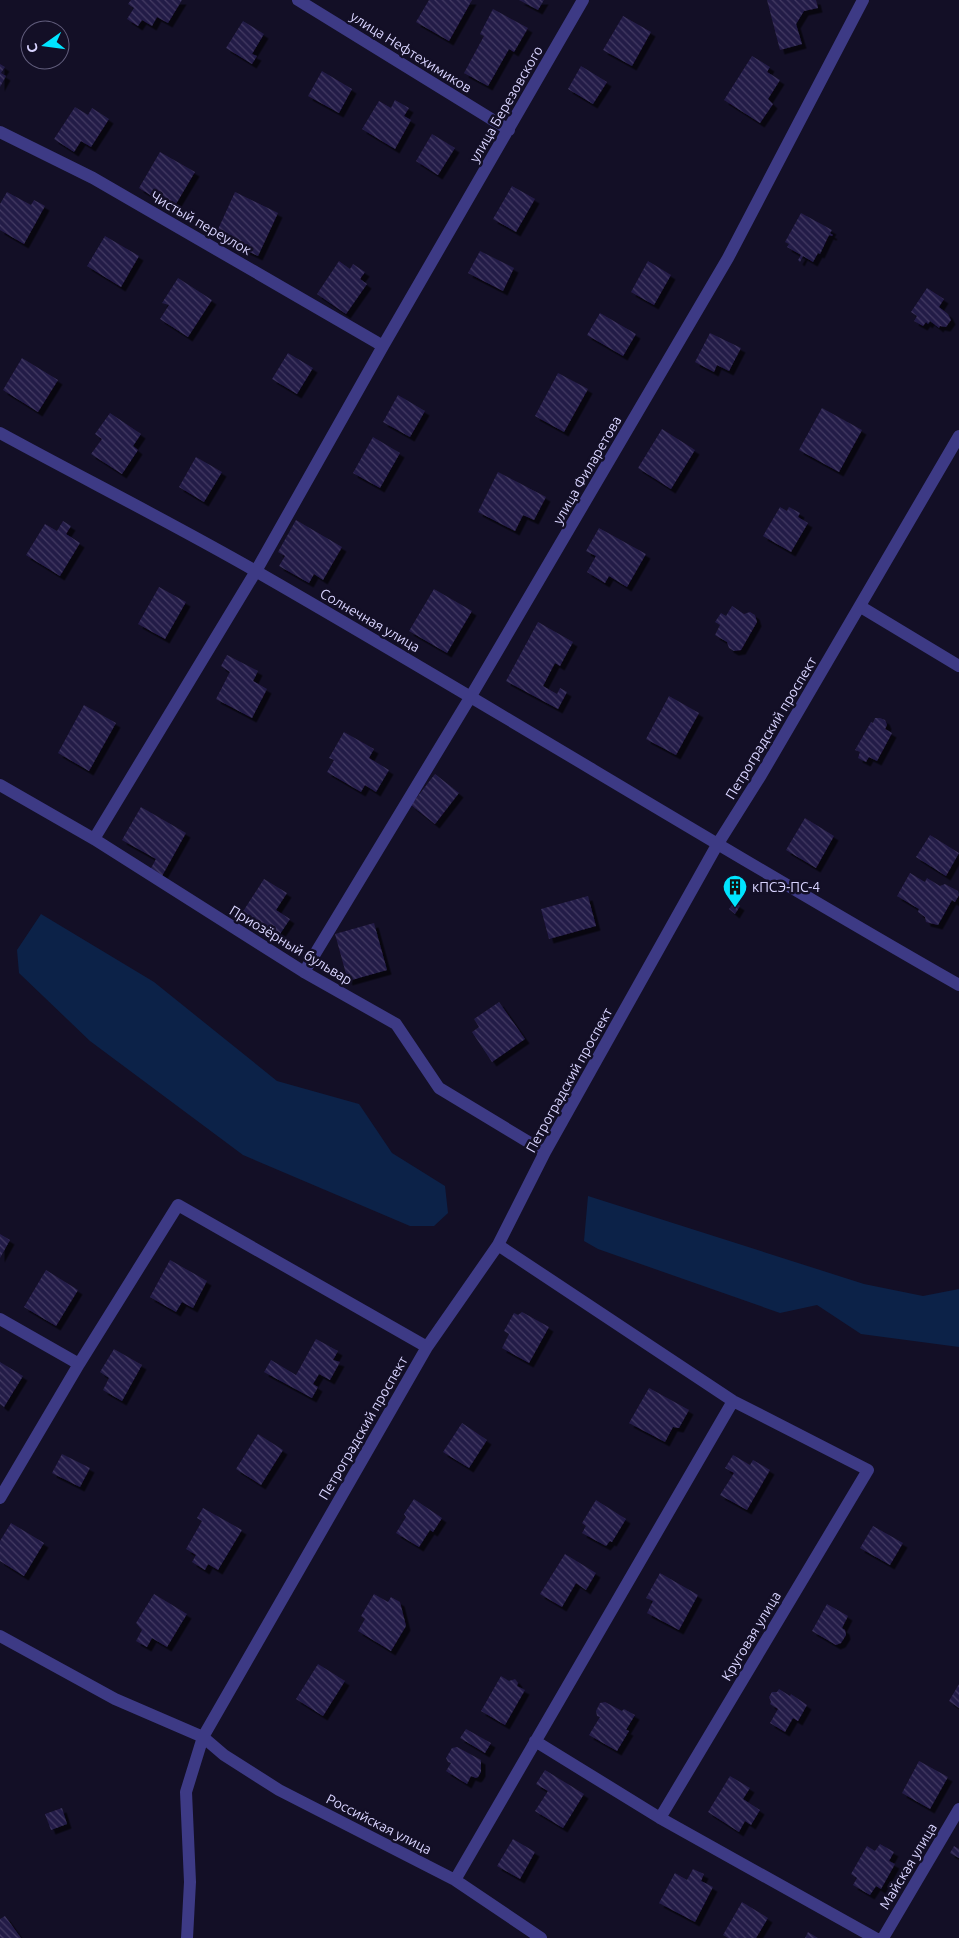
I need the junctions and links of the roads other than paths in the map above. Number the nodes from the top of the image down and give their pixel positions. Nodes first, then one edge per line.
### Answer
1 (298, 0) edge
2 (583, 0) edge
3 (863, 0) edge
4 (509, 130) junction
5 (0, 132) edge
6 (383, 346) junction
7 (0, 433) edge
8 (959, 436) edge
9 (256, 571) junction
10 (861, 607) junction
11 (959, 666) edge
12 (471, 696) junction
13 (0, 785) edge
14 (94, 839) junction
15 (717, 845) junction
16 (304, 972) junction
17 (959, 985) edge
18 (545, 1152) junction
19 (498, 1245) junction
20 (0, 1319) edge
21 (427, 1348) junction
22 (79, 1364) junction
23 (733, 1401) junction
24 (0, 1498) edge
25 (0, 1636) edge
26 (203, 1737) junction
27 (535, 1741) junction
28 (959, 1809) edge
29 (660, 1818) junction
30 (454, 1880) junction
31 (187, 1938) edge
32 (541, 1938) edge
33 (875, 1938) edge
34 (883, 1938) edge

1 - 4 street, улица Нефтехимиков
2 - 4 street, улица Березовского
3 - 12 street, улица Филаретова
4 - 6 street, улица Березовского
5 - 6 street, Чистый переулок
6 - 9 street, улица Березовского
7 - 9 street, Солнечная улица
8 - 10 street, Петроградский проспект
9 - 12 street, Солнечная улица
9 - 14 street, улица Березовского
10 - 11 street
10 - 15 street, Петроградский проспект
12 - 15 street, Солнечная улица
12 - 16 street, улица Филаретова
13 - 14 street, Приозёрный бульвар
14 - 16 street, Приозёрный бульвар
15 - 17 street, Солнечная улица
15 - 18 street, Петроградский проспект
16 - 18 street, Приозёрный бульвар
18 - 19 street, Петроградский проспект
19 - 21 street, Петроградский проспект
19 - 23 street
20 - 22 street
21 - 22 street
21 - 26 street, Петроградский проспект
22 - 24 street
23 - 27 street
23 - 29 street, Круговая улица
25 - 26 street, Российская улица
26 - 30 street, Российская улица
26 - 31 street, Петроградский проспект
27 - 29 street
27 - 30 street
28 - 34 street, Майская улица
29 - 33 street
30 - 32 street, Российская улица

